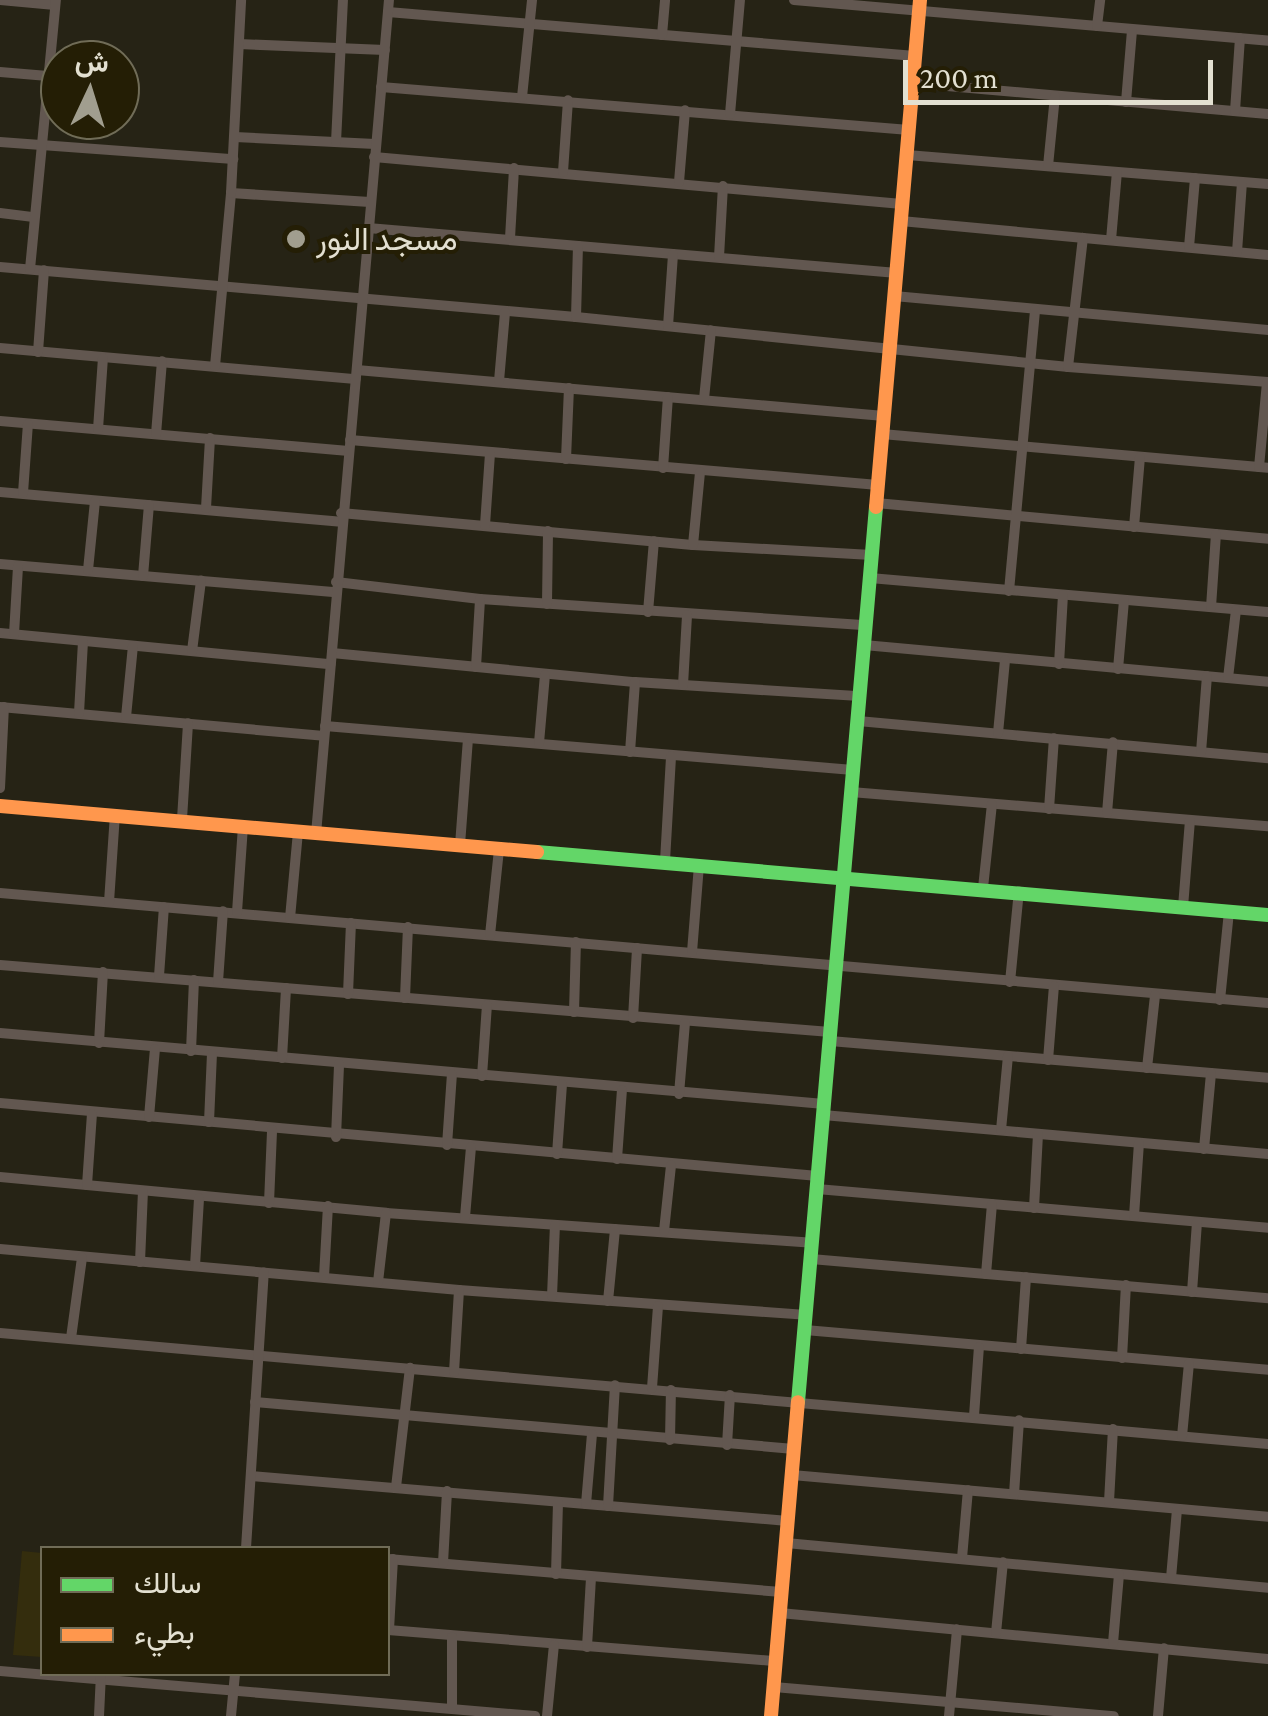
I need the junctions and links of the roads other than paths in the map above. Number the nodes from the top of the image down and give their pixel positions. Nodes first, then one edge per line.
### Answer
1 (0, 0) edge
2 (242, 0) edge
3 (343, 0) edge
4 (532, 0) edge
5 (664, 0) edge
6 (740, 0) edge
7 (794, 0) edge
8 (1100, 0) edge
9 (56, 2) edge
10 (920, 5) edge
11 (389, 6) edge
12 (529, 24) junction
13 (1097, 26) junction
14 (1132, 30) junction
15 (662, 35) junction
16 (1240, 38) junction
17 (52, 40) edge
18 (737, 41) junction
19 (1268, 41) edge
20 (239, 44) junction
21 (340, 48) junction
22 (384, 50) junction
23 (915, 56) junction
24 (0, 72) edge
25 (40, 75) edge
26 (913, 83) junction
27 (381, 87) junction
28 (1055, 96) junction
29 (522, 97) junction
30 (568, 100) junction
31 (1126, 102) junction
32 (685, 110) junction
33 (1235, 111) junction
34 (730, 114) junction
35 (1268, 114) edge
36 (909, 130) junction
37 (234, 137) junction
38 (41, 140) edge
39 (0, 142) edge
40 (336, 142) junction
41 (41, 144) junction
42 (375, 144) junction
43 (907, 154) junction
44 (374, 157) junction
45 (233, 159) junction
46 (1048, 166) junction
47 (514, 168) junction
48 (563, 172) junction
49 (1117, 172) junction
50 (1195, 178) junction
51 (679, 182) junction
52 (1242, 182) junction
53 (1268, 184) edge
54 (723, 186) junction
55 (232, 193) junction
56 (370, 202) junction
57 (902, 204) junction
58 (0, 213) edge
59 (34, 216) junction
60 (901, 221) junction
61 (368, 228) junction
62 (510, 238) junction
63 (1083, 238) junction
64 (1111, 240) junction
65 (578, 246) junction
66 (1189, 247) junction
67 (1237, 252) junction
68 (673, 254) junction
69 (1268, 255) edge
70 (719, 258) junction
71 (0, 267) edge
72 (30, 269) junction
73 (44, 270) junction
74 (896, 273) junction
75 (224, 287) junction
76 (894, 296) junction
77 (362, 300) junction
78 (1035, 310) junction
79 (505, 312) junction
80 (1073, 315) junction
81 (576, 317) junction
82 (668, 326) junction
83 (711, 330) junction
84 (1268, 330) edge
85 (0, 348) edge
86 (890, 348) junction
87 (38, 352) junction
88 (104, 358) junction
89 (162, 361) junction
90 (1030, 363) junction
91 (216, 366) junction
92 (1068, 367) junction
93 (356, 374) junction
94 (499, 381) junction
95 (1268, 382) edge
96 (569, 388) junction
97 (668, 396) junction
98 (704, 399) junction
99 (884, 416) junction
100 (0, 421) edge
101 (28, 424) junction
102 (98, 428) junction
103 (156, 434) junction
104 (882, 434) junction
105 (210, 438) junction
106 (349, 446) junction
107 (1022, 448) junction
108 (490, 454) junction
109 (1140, 457) junction
110 (566, 460) junction
111 (663, 468) junction
112 (1264, 468) edge
113 (700, 472) junction
114 (878, 485) junction
115 (0, 492) edge
116 (23, 494) junction
117 (95, 501) junction
118 (876, 504) junction
119 (149, 505) junction
120 (206, 508) junction
121 (341, 518) junction
122 (1015, 518) junction
123 (484, 525) junction
124 (1134, 527) junction
125 (548, 531) junction
126 (1216, 534) junction
127 (1268, 539) edge
128 (654, 541) junction
129 (693, 545) junction
130 (872, 555) junction
131 (0, 564) edge
132 (18, 566) junction
133 (88, 570) junction
134 (143, 576) junction
135 (870, 578) junction
136 (200, 581) junction
137 (336, 587) junction
138 (1009, 592) junction
139 (1063, 595) junction
140 (480, 599) junction
141 (1124, 600) junction
142 (547, 604) junction
143 (1211, 608) junction
144 (1236, 610) junction
145 (648, 612) junction
146 (1268, 612) edge
147 (687, 615) junction
148 (866, 625) junction
149 (0, 634) edge
150 (14, 634) junction
151 (84, 640) junction
152 (864, 645) junction
153 (133, 646) junction
154 (192, 651) junction
155 (331, 659) junction
156 (1005, 660) junction
157 (1058, 664) junction
158 (476, 667) junction
159 (1118, 669) junction
160 (545, 674) junction
161 (1206, 676) junction
162 (1228, 678) junction
163 (636, 682) junction
164 (1268, 682) edge
165 (683, 685) junction
166 (860, 696) junction
167 (2, 707) edge
168 (79, 712) junction
169 (126, 717) junction
170 (858, 722) junction
171 (188, 724) junction
172 (325, 731) junction
173 (998, 733) junction
174 (468, 738) junction
175 (1054, 738) junction
176 (1112, 742) junction
177 (539, 743) junction
178 (630, 752) junction
179 (1201, 752) junction
180 (671, 756) junction
181 (1268, 758) edge
182 (853, 770) junction
183 (0, 788) edge
184 (851, 792) junction
185 (992, 804) junction
186 (0, 806) edge
187 (1049, 809) junction
188 (1107, 812) junction
189 (114, 814) junction
190 (182, 819) junction
191 (1190, 820) junction
192 (243, 826) junction
193 (1268, 826) edge
194 (298, 832) junction
195 (316, 834) junction
196 (460, 845) junction
197 (499, 849) junction
198 (664, 862) junction
199 (699, 865) junction
200 (844, 876) junction
201 (983, 888) junction
202 (1019, 892) junction
203 (0, 893) edge
204 (108, 902) junction
205 (164, 907) junction
206 (1183, 908) junction
207 (224, 911) junction
208 (237, 912) junction
209 (1229, 912) junction
210 (1268, 914) edge
211 (290, 918) junction
212 (351, 923) junction
213 (408, 927) junction
214 (490, 935) junction
215 (576, 942) junction
216 (636, 948) junction
217 (692, 952) junction
218 (836, 964) junction
219 (0, 965) edge
220 (103, 972) junction
221 (159, 976) junction
222 (194, 980) junction
223 (218, 982) junction
224 (1010, 982) junction
225 (1054, 986) junction
226 (286, 988) junction
227 (348, 994) junction
228 (1156, 995) junction
229 (405, 998) junction
230 (1220, 1000) junction
231 (1268, 1004) edge
232 (487, 1005) junction
233 (574, 1012) junction
234 (633, 1018) junction
235 (685, 1024) junction
236 (0, 1033) edge
237 (830, 1036) junction
238 (99, 1043) junction
239 (155, 1049) junction
240 (191, 1052) junction
241 (212, 1054) junction
242 (1008, 1056) junction
243 (282, 1058) junction
244 (1048, 1060) junction
245 (339, 1064) junction
246 (1147, 1068) junction
247 (1211, 1073) junction
248 (452, 1074) junction
249 (482, 1076) junction
250 (1268, 1078) edge
251 (562, 1084) junction
252 (622, 1090) junction
253 (679, 1094) junction
254 (0, 1103) edge
255 (824, 1109) junction
256 (92, 1114) junction
257 (149, 1117) junction
258 (209, 1122) junction
259 (272, 1130) junction
260 (1002, 1130) junction
261 (1038, 1134) junction
262 (336, 1136) junction
263 (1139, 1143) junction
264 (447, 1145) junction
265 (471, 1147) junction
266 (1204, 1148) junction
267 (558, 1154) junction
268 (1268, 1154) edge
269 (617, 1159) junction
270 (671, 1165) junction
271 (0, 1176) edge
272 (818, 1182) junction
273 (86, 1185) junction
274 (143, 1192) junction
275 (199, 1198) junction
276 (269, 1203) junction
277 (992, 1204) junction
278 (328, 1206) junction
279 (1034, 1208) junction
280 (386, 1213) junction
281 (1134, 1216) junction
282 (466, 1217) junction
283 (1197, 1222) junction
284 (555, 1226) junction
285 (1268, 1228) edge
286 (615, 1229) junction
287 (664, 1231) junction
288 (0, 1249) edge
289 (812, 1251) junction
290 (82, 1258) junction
291 (140, 1262) junction
292 (195, 1266) junction
293 (264, 1273) junction
294 (986, 1274) junction
295 (324, 1277) junction
296 (1026, 1277) junction
297 (378, 1282) junction
298 (1126, 1285) junction
299 (459, 1290) junction
300 (1192, 1292) junction
301 (552, 1296) junction
302 (1268, 1298) edge
303 (608, 1301) junction
304 (658, 1306) junction
305 (806, 1322) junction
306 (0, 1333) edge
307 (71, 1338) junction
308 (979, 1347) junction
309 (1021, 1349) junction
310 (258, 1355) junction
311 (1122, 1358) junction
312 (1188, 1363) junction
313 (410, 1368) junction
314 (1268, 1370) edge
315 (454, 1372) junction
316 (615, 1385) junction
317 (652, 1388) junction
318 (670, 1390) junction
319 (730, 1395) junction
320 (798, 1400) junction
321 (255, 1402) junction
322 (404, 1416) junction
323 (974, 1416) junction
324 (1019, 1420) junction
325 (1113, 1429) junction
326 (592, 1434) junction
327 (612, 1436) junction
328 (1182, 1436) junction
329 (670, 1440) junction
330 (1268, 1444) edge
331 (727, 1445) junction
332 (794, 1449) junction
333 (792, 1475) junction
334 (252, 1476) junction
335 (396, 1486) junction
336 (968, 1490) junction
337 (447, 1492) junction
338 (1014, 1494) junction
339 (558, 1502) junction
340 (1109, 1502) junction
341 (586, 1504) junction
342 (608, 1506) junction
343 (1177, 1509) junction
344 (1268, 1517) edge
345 (788, 1521) junction
346 (786, 1543) junction
347 (248, 1546) edge
348 (962, 1558) junction
349 (390, 1559) edge
350 (1003, 1562) junction
351 (444, 1563) junction
352 (556, 1574) junction
353 (1119, 1574) junction
354 (591, 1578) junction
355 (1171, 1578) junction
356 (1268, 1588) edge
357 (782, 1592) junction
358 (780, 1613) junction
359 (957, 1629) junction
360 (390, 1630) edge
361 (996, 1633) junction
362 (452, 1637) junction
363 (1113, 1644) junction
364 (554, 1645) junction
365 (587, 1647) junction
366 (1164, 1648) junction
367 (1268, 1660) edge
368 (776, 1661) junction
369 (0, 1671) edge
370 (40, 1673) edge
371 (235, 1676) edge
372 (101, 1677) edge
373 (774, 1687) junction
374 (233, 1690) junction
375 (381, 1702) junction
376 (950, 1702) junction
377 (452, 1708) junction
378 (1088, 1715) edge
379 (99, 1716) edge
380 (231, 1716) edge
381 (380, 1716) edge
382 (536, 1716) edge
383 (547, 1716) edge
384 (771, 1716) edge
385 (949, 1716) edge
386 (1114, 1716) edge
387 (1158, 1716) edge

1 - 9 street
2 - 20 street
3 - 21 street
4 - 12 street
5 - 15 street
6 - 18 street
7 - 10 street
8 - 13 street
9 - 17 street
10 - 13 street
10 - 23 street
11 - 12 street
11 - 22 street
12 - 15 street
12 - 29 street
13 - 14 street
14 - 16 street
14 - 31 street
15 - 18 street
16 - 19 street
16 - 33 street
18 - 23 street
18 - 34 street
20 - 21 street
20 - 37 street
21 - 22 street
21 - 40 street
22 - 27 street
23 - 26 street
24 - 25 street
26 - 28 street
26 - 36 street
27 - 29 street
27 - 42 street
28 - 31 street
28 - 46 street
29 - 30 street
30 - 32 street
30 - 48 street
31 - 33 street
32 - 34 street
32 - 51 street
33 - 35 street
34 - 36 street
36 - 43 street
37 - 40 street
37 - 45 street
38 - 41 street
39 - 41 street
40 - 42 street
41 - 45 street
41 - 59 street
42 - 44 street
43 - 46 street
43 - 57 street
44 - 47 street
44 - 56 street
45 - 55 street
46 - 49 street
47 - 48 street
47 - 62 street
48 - 51 street
49 - 50 street
49 - 64 street
50 - 52 street
50 - 66 street
51 - 54 street
52 - 53 street
52 - 67 street
54 - 57 street
54 - 70 street
55 - 56 street
55 - 75 street
56 - 61 street
57 - 60 street
58 - 59 street
59 - 72 street
60 - 63 street
60 - 74 street
61 - 62 street
61 - 77 street
62 - 65 street
63 - 64 street
63 - 80 street
64 - 66 street
65 - 68 street
65 - 81 street
66 - 67 street
67 - 69 street
68 - 70 street
68 - 82 street
70 - 74 street
71 - 72 street
72 - 73 street
73 - 75 street
73 - 87 street
74 - 76 street
75 - 77 street
75 - 91 street
76 - 78 street
76 - 86 street
77 - 79 street
77 - 93 street
78 - 80 street
78 - 90 street
79 - 81 street
79 - 94 street
80 - 84 street
80 - 92 street
81 - 82 street
82 - 83 street
83 - 86 street
83 - 98 street
85 - 87 street
86 - 90 street
86 - 99 street
87 - 88 street
88 - 89 street
88 - 102 street
89 - 91 street
89 - 103 street
90 - 92 street
90 - 107 street
91 - 93 street
92 - 95 street
93 - 94 street
93 - 106 street
94 - 96 street
95 - 112 street
96 - 97 street
96 - 110 street
97 - 98 street
97 - 111 street
98 - 99 street
99 - 104 street
100 - 101 street
101 - 102 street
101 - 116 street
102 - 103 street
103 - 105 street
104 - 107 street
104 - 114 street
105 - 106 street
105 - 120 street
106 - 108 street
106 - 121 street
107 - 109 street
107 - 122 street
108 - 110 street
108 - 123 street
109 - 112 street
109 - 124 street
110 - 111 street
111 - 113 street
113 - 114 street
113 - 129 street
114 - 118 street
115 - 116 street
116 - 117 street
117 - 119 street
117 - 133 street
118 - 122 street
118 - 130 street
119 - 120 street
119 - 134 street
120 - 121 street
121 - 123 street
121 - 137 street
122 - 124 street
122 - 138 street
123 - 125 street
124 - 126 street
125 - 128 street
125 - 142 street
126 - 127 street
126 - 143 street
128 - 129 street
128 - 145 street
129 - 130 street
130 - 135 street
131 - 132 street
132 - 133 street
132 - 150 street
133 - 134 street
134 - 136 street
135 - 138 street
135 - 148 street
136 - 137 street
136 - 154 street
137 - 140 street
137 - 155 street
138 - 139 street
139 - 141 street
139 - 157 street
140 - 142 street
140 - 158 street
141 - 143 street
141 - 159 street
142 - 145 street
143 - 144 street
144 - 146 street
144 - 162 street
145 - 147 street
147 - 148 street
147 - 165 street
148 - 152 street
149 - 150 street
150 - 151 street
151 - 153 street
151 - 168 street
152 - 156 street
152 - 166 street
153 - 154 street
153 - 169 street
154 - 155 street
155 - 158 street
155 - 172 street
156 - 157 street
156 - 173 street
157 - 159 street
158 - 160 street
159 - 161 street
160 - 163 street
160 - 177 street
161 - 162 street
161 - 179 street
162 - 164 street
163 - 165 street
163 - 178 street
165 - 166 street
166 - 170 street
167 - 168 street
167 - 183 street
168 - 169 street
169 - 171 street
170 - 173 street
170 - 182 street
171 - 172 street
171 - 190 street
172 - 174 street
172 - 195 street
173 - 175 street
174 - 177 street
174 - 196 street
175 - 176 street
175 - 187 street
176 - 179 street
176 - 188 street
177 - 178 street
178 - 180 street
179 - 181 street
180 - 182 street
180 - 198 street
182 - 184 street
184 - 185 street
184 - 200 street
185 - 187 street
185 - 201 street
186 - 189 street
187 - 188 street
188 - 191 street
189 - 190 street
189 - 204 street
190 - 192 street
191 - 193 street
191 - 206 street
192 - 194 street
192 - 208 street
194 - 195 street
194 - 211 street
195 - 196 street
196 - 197 street
197 - 198 street
197 - 214 street
198 - 199 street
199 - 200 street
199 - 217 street
200 - 201 street
200 - 218 street
201 - 202 street
202 - 206 street
202 - 224 street
203 - 204 street
204 - 205 street
205 - 207 street
205 - 221 street
206 - 209 street
207 - 208 street
207 - 223 street
208 - 211 street
209 - 210 street
209 - 230 street
211 - 212 street
212 - 213 street
212 - 227 street
213 - 214 street
213 - 229 street
214 - 215 street
215 - 216 street
215 - 233 street
216 - 217 street
216 - 234 street
217 - 218 street
218 - 224 street
218 - 237 street
219 - 220 street
220 - 221 street
220 - 238 street
221 - 222 street
222 - 223 street
222 - 240 street
223 - 226 street
224 - 225 street
225 - 228 street
225 - 244 street
226 - 227 street
226 - 243 street
227 - 229 street
228 - 230 street
228 - 246 street
229 - 232 street
230 - 231 street
232 - 233 street
232 - 249 street
233 - 234 street
234 - 235 street
235 - 237 street
235 - 253 street
236 - 238 street
237 - 242 street
237 - 255 street
238 - 239 street
239 - 240 street
239 - 257 street
240 - 241 street
241 - 243 street
241 - 258 street
242 - 244 street
242 - 260 street
243 - 245 street
244 - 246 street
245 - 248 street
245 - 262 street
246 - 247 street
247 - 250 street
247 - 266 street
248 - 249 street
248 - 264 street
249 - 251 street
251 - 252 street
251 - 267 street
252 - 253 street
252 - 269 street
253 - 255 street
254 - 256 street
255 - 260 street
255 - 272 street
256 - 257 street
256 - 273 street
257 - 258 street
258 - 259 street
259 - 262 street
259 - 276 street
260 - 261 street
261 - 263 street
261 - 279 street
262 - 264 street
263 - 266 street
263 - 281 street
264 - 265 street
265 - 267 street
265 - 282 street
266 - 268 street
267 - 269 street
269 - 270 street
270 - 272 street
270 - 287 street
271 - 273 street
272 - 277 street
272 - 289 street
273 - 274 street
274 - 275 street
274 - 291 street
275 - 276 street
275 - 292 street
276 - 278 street
277 - 279 street
277 - 294 street
278 - 280 street
278 - 295 street
279 - 281 street
280 - 282 street
280 - 297 street
281 - 283 street
282 - 284 street
283 - 285 street
283 - 300 street
284 - 286 street
284 - 301 street
286 - 287 street
286 - 303 street
287 - 289 street
288 - 290 street
289 - 294 street
289 - 305 street
290 - 291 street
290 - 307 street
291 - 292 street
292 - 293 street
293 - 295 street
293 - 310 street
294 - 296 street
295 - 297 street
296 - 298 street
296 - 309 street
297 - 299 street
298 - 300 street
298 - 311 street
299 - 301 street
299 - 315 street
300 - 302 street
301 - 303 street
303 - 304 street
304 - 305 street
304 - 317 street
305 - 308 street
305 - 320 street
306 - 307 street
307 - 310 street
308 - 309 street
308 - 323 street
309 - 311 street
310 - 313 street
310 - 321 street
311 - 312 street
312 - 314 street
312 - 328 street
313 - 315 street
313 - 322 street
315 - 316 street
316 - 317 street
316 - 327 street
317 - 318 street
318 - 319 street
318 - 329 street
319 - 320 street
319 - 331 street
320 - 323 street
320 - 332 street
321 - 322 street
321 - 334 street
322 - 326 street
322 - 335 street
323 - 324 street
324 - 325 street
324 - 338 street
325 - 328 street
325 - 340 street
326 - 327 street
326 - 341 street
327 - 329 street
327 - 342 street
328 - 330 street
329 - 331 street
331 - 332 street
332 - 333 street
333 - 336 street
333 - 345 street
334 - 335 street
334 - 347 street
335 - 337 street
336 - 338 street
336 - 348 street
337 - 339 street
337 - 351 street
338 - 340 street
339 - 341 street
339 - 352 street
340 - 343 street
341 - 342 street
342 - 345 street
343 - 344 street
343 - 355 street
345 - 346 street
346 - 348 street
346 - 357 street
348 - 350 street
349 - 351 street
350 - 353 street
350 - 361 street
351 - 352 street
352 - 354 street
353 - 355 street
353 - 363 street
354 - 357 street
354 - 365 street
355 - 356 street
357 - 358 street
358 - 359 street
358 - 368 street
359 - 361 street
359 - 376 street
360 - 362 street
361 - 363 street
362 - 364 street
362 - 377 street
363 - 366 street
364 - 365 street
364 - 383 street
365 - 368 street
366 - 367 street
366 - 387 street
368 - 373 street
369 - 370 street
371 - 374 street
372 - 374 street
372 - 379 street
373 - 376 street
373 - 384 street
374 - 375 street
374 - 380 street
375 - 377 street
375 - 381 street
376 - 378 street
376 - 385 street
377 - 382 street
378 - 386 street

